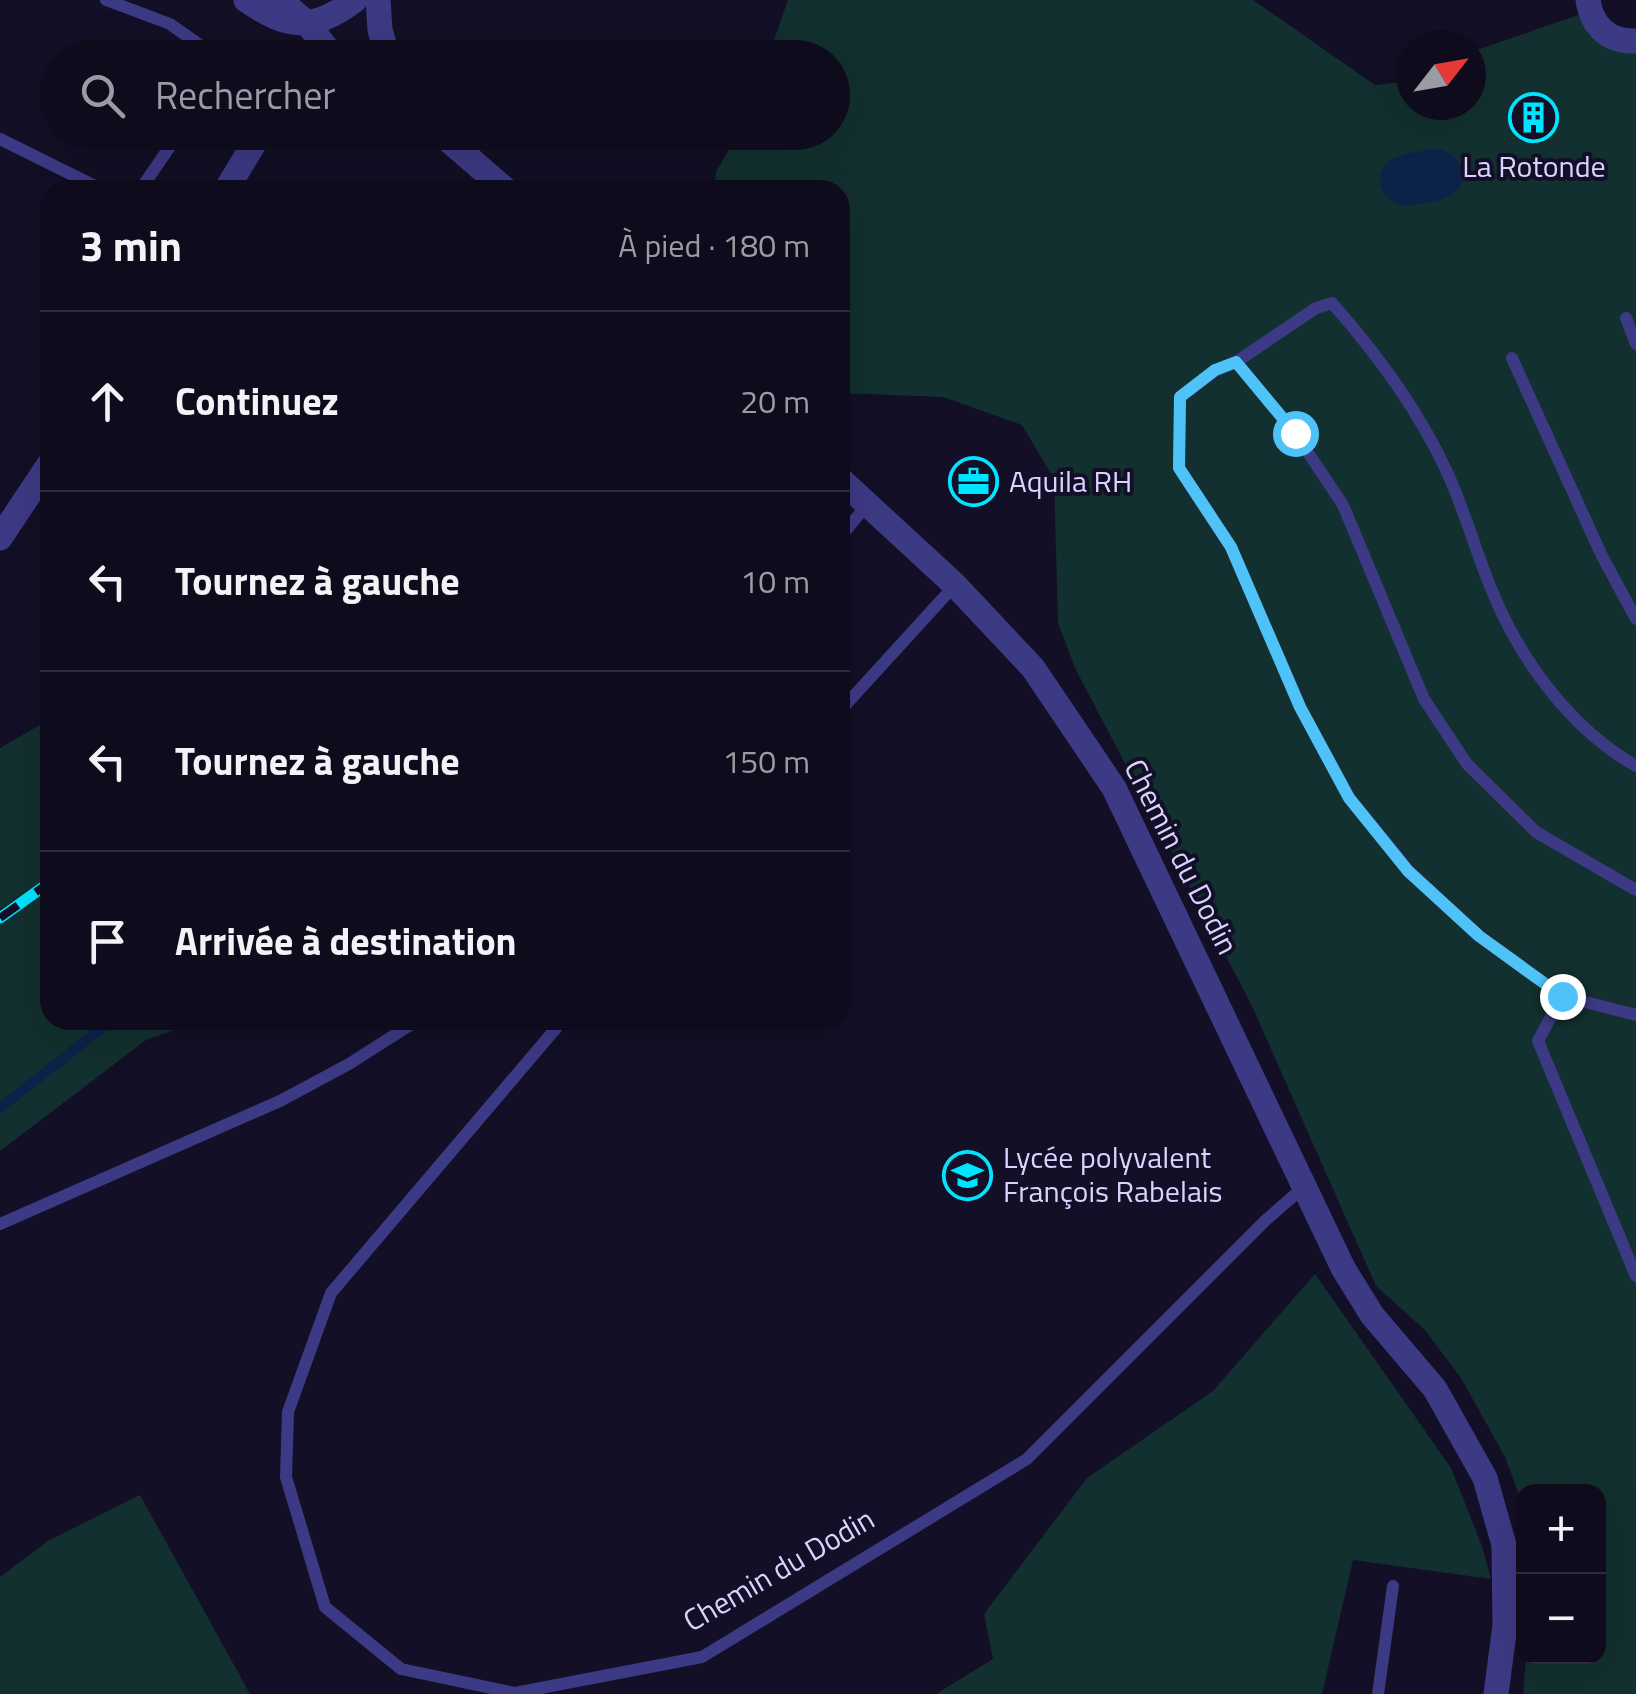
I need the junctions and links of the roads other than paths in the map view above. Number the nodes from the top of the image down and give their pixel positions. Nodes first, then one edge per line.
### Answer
1 (106, 0) edge
2 (246, 0) edge
3 (280, 0) edge
4 (355, 0) edge
5 (378, 0) edge
6 (1588, 0) edge
7 (308, 12) edge
8 (193, 40) edge
9 (309, 40) edge
10 (324, 40) edge
11 (383, 40) edge
12 (1636, 41) edge
13 (0, 138) edge
14 (168, 150) edge
15 (250, 150) edge
16 (460, 150) edge
17 (83, 180) edge
18 (147, 180) edge
19 (232, 180) edge
20 (494, 180) edge
21 (1626, 318) dead end
22 (1636, 344) edge
23 (1512, 358) dead end
24 (1236, 362) junction
25 (40, 478) edge
26 (850, 489) edge
27 (868, 504) junction
28 (850, 525) edge
29 (0, 538) edge
30 (955, 585) junction
31 (1636, 619) edge
32 (850, 700) edge
33 (1636, 766) edge
34 (1636, 890) edge
35 (1562, 996) junction
36 (1636, 1015) edge
37 (402, 1030) edge
38 (554, 1030) edge
39 (1305, 1186) junction
40 (0, 1224) edge
41 (1636, 1276) edge
42 (1392, 1586) dead end
43 (1378, 1694) edge
44 (1496, 1694) edge

1 - 8 lane
2 - 7 street
3 - 7 street
4 - 7 street
5 - 11 street
6 - 12 street
7 - 9 street
7 - 10 street
13 - 17 lane
14 - 18 lane
15 - 19 street
16 - 20 street
21 - 22 lane
23 - 31 lane
24 - 33 lane
24 - 34 lane
24 - 35 lane
25 - 29 street
26 - 27 street, Chemin du Dodin
27 - 28 lane
27 - 30 street, Chemin du Dodin
30 - 32 lane
30 - 39 street, Chemin du Dodin
35 - 36 lane
35 - 41 lane
37 - 40 lane
38 - 39 lane, Chemin du Dodin
39 - 44 street, Chemin du Dodin
42 - 43 lane

